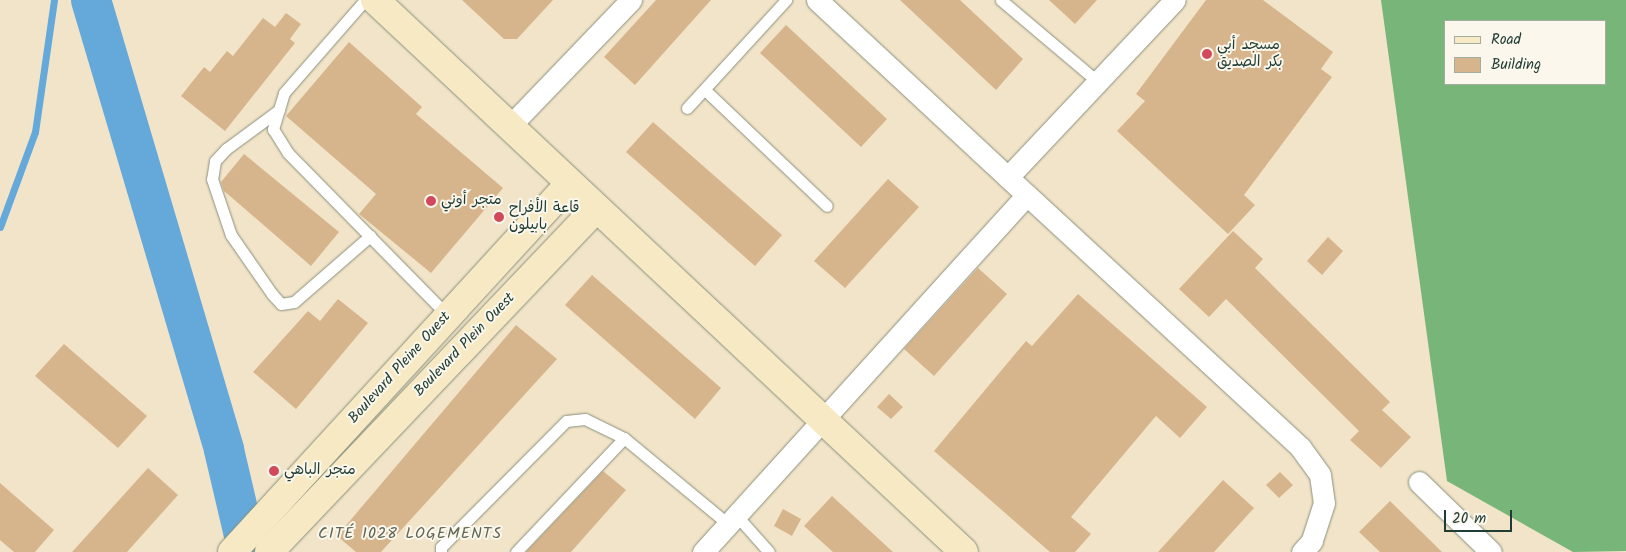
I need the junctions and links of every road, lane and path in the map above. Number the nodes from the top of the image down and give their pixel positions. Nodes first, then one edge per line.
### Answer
1 (365, 0) edge
2 (376, 0) edge
3 (631, 0) edge
4 (786, 0) edge
5 (817, 0) edge
6 (1002, 0) edge
7 (1175, 0) edge
8 (1098, 82) junction
9 (705, 90) junction
10 (687, 108) dead end
11 (278, 110) junction
12 (510, 126) junction
13 (1008, 177) junction
14 (569, 184) junction
15 (1028, 194) junction
16 (827, 206) dead end
17 (596, 209) junction
18 (370, 236) junction
19 (448, 316) junction
20 (822, 419) junction
21 (624, 438) junction
22 (1419, 482) dead end
23 (732, 520) junction
24 (1313, 548) edge
25 (232, 552) edge
26 (269, 552) edge
27 (442, 552) edge
28 (516, 552) edge
29 (703, 552) edge
30 (769, 552) edge
31 (964, 552) edge
32 (1491, 552) edge

1 - 11 lane
2 - 12 main road
3 - 12 street
4 - 9 lane
5 - 13 street
6 - 8 lane
7 - 8 street
8 - 13 street
9 - 10 lane
9 - 16 lane
11 - 18 lane
11 - 18 lane
12 - 14 main road
13 - 15 street
14 - 17 main road
14 - 19 main road, Boulevard Pleine Ouest
15 - 20 street
15 - 24 street
17 - 20 main road
17 - 26 main road, Boulevard Plein Ouest
18 - 19 lane
19 - 25 main road, Boulevard Pleine Ouest
20 - 23 street
20 - 31 main road
21 - 23 lane
21 - 27 lane
21 - 28 lane
22 - 32 street
23 - 29 street
23 - 30 lane

